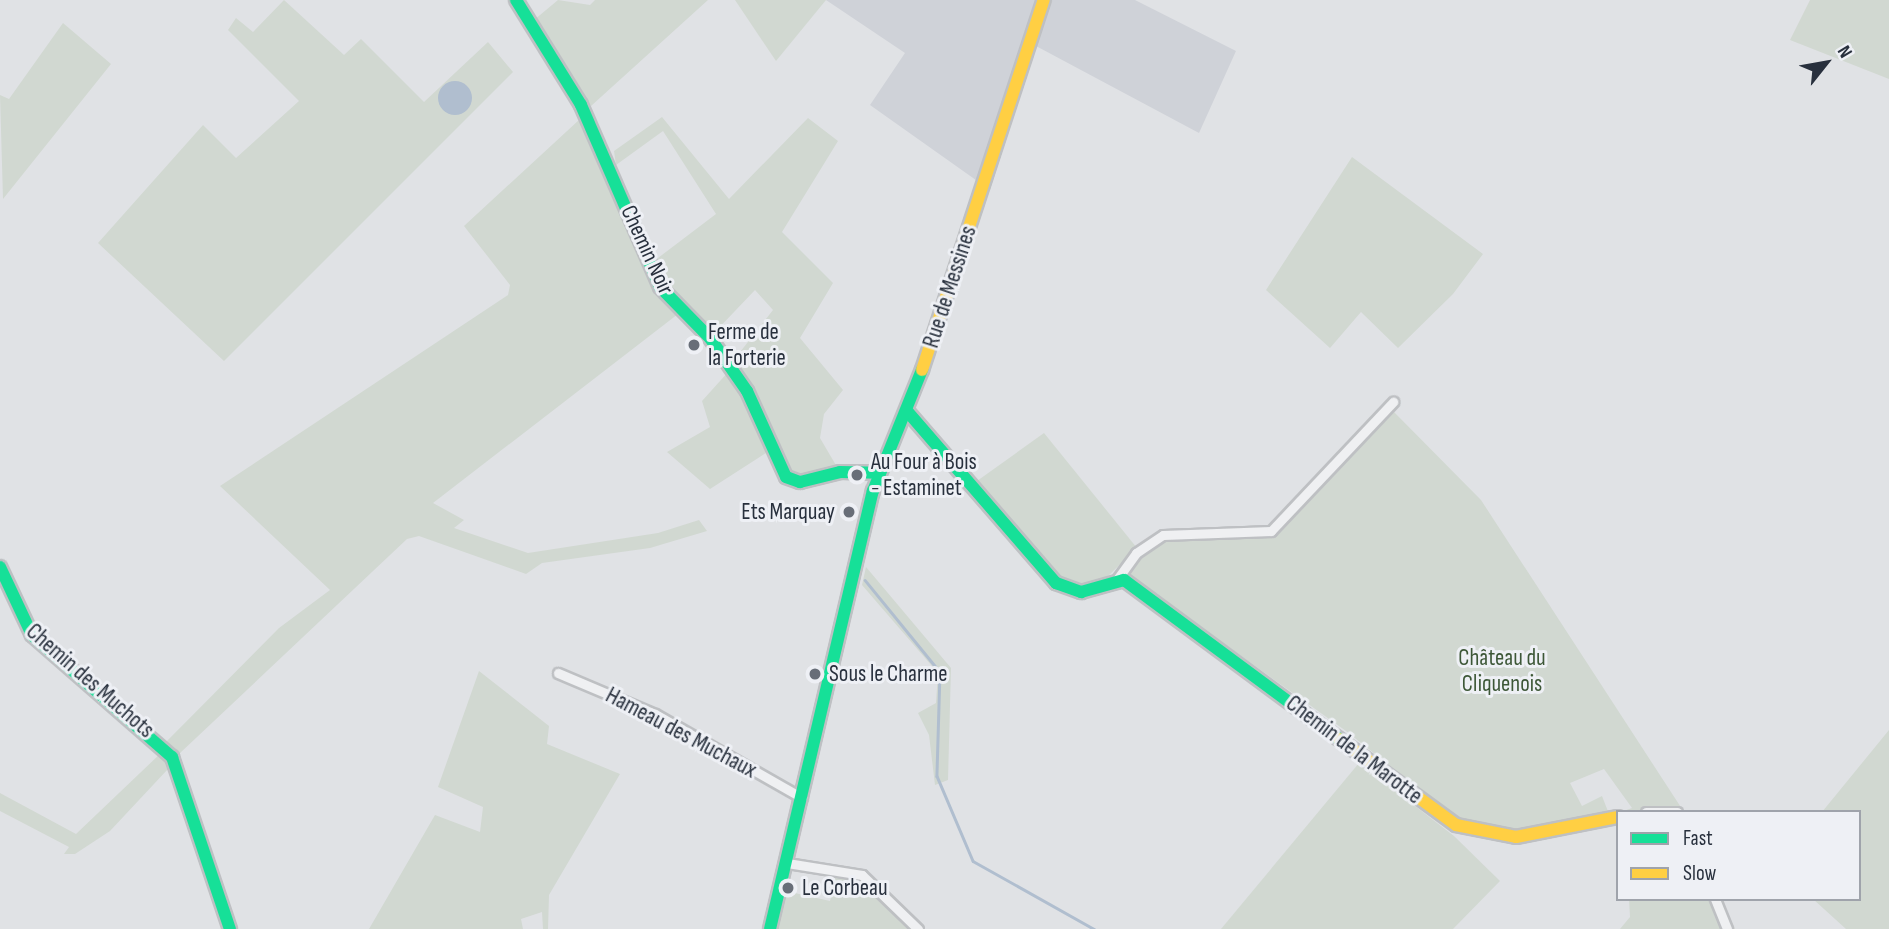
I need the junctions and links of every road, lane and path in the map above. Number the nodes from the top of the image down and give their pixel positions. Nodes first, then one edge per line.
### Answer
1 (516, 0) edge
2 (1044, 0) edge
3 (1394, 402) dead end
4 (906, 411) junction
5 (879, 473) junction
6 (0, 567) edge
7 (1118, 578) junction
8 (558, 673) dead end
9 (803, 798) junction
10 (1616, 817) edge
11 (787, 863) junction
12 (1716, 901) edge
13 (230, 929) edge
14 (770, 929) edge
15 (918, 929) edge
16 (1727, 929) edge

1 - 5 street, Chemin Noir
2 - 4 street, Rue de Messines
3 - 7 street
4 - 5 street, Rue de Messines
4 - 7 street
5 - 9 street, Rue de Messines
6 - 13 street, Chemin des Muchots
7 - 10 street, Chemin de la Marotte
8 - 9 street, Hameau des Muchaux
9 - 11 street, Rue de Messines
11 - 14 street, Rue de Messines
11 - 15 street
12 - 16 street

